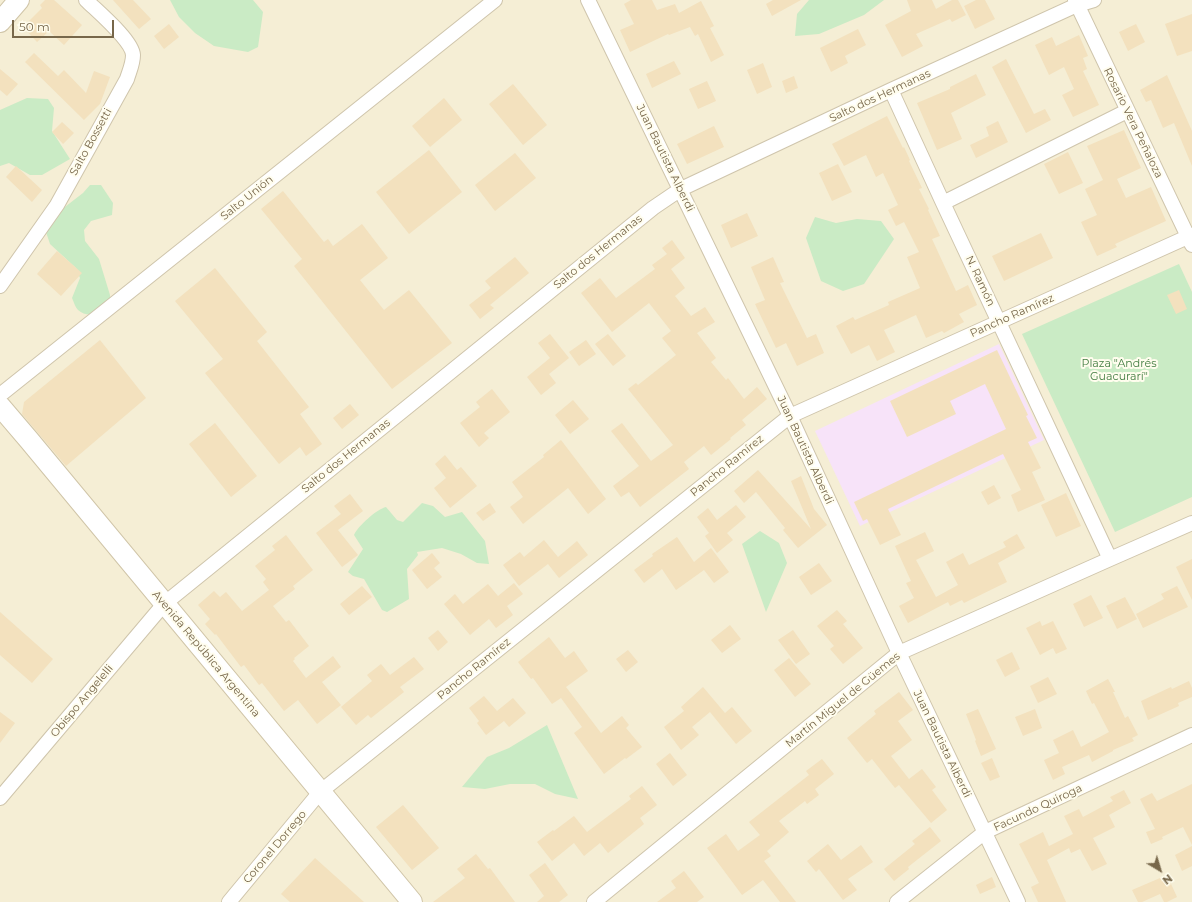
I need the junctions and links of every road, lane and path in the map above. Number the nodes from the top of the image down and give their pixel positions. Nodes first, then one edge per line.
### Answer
1 (19, 0) edge
2 (86, 0) edge
3 (495, 0) edge
4 (588, 0) edge
5 (1094, 0) edge
6 (1076, 3) edge
7 (0, 22) edge
8 (891, 90) junction
9 (1127, 111) junction
10 (681, 189) junction
11 (943, 203) junction
12 (1191, 239) edge
13 (0, 286) edge
14 (999, 322) junction
15 (0, 395) edge
16 (0, 406) edge
17 (790, 416) junction
18 (1192, 523) edge
19 (1110, 558) junction
20 (164, 604) junction
21 (899, 653) junction
22 (1192, 736) edge
23 (320, 792) junction
24 (0, 798) edge
25 (984, 832) junction
26 (229, 902) edge
27 (412, 902) edge
28 (594, 902) edge
29 (897, 902) edge
30 (1018, 902) edge

1 - 7 main road
2 - 13 street, Salto Bossetti
3 - 15 street, Salto Unión
4 - 10 street, Juan Bautista Alberdi
5 - 6 street, Salto dos Hermanas
6 - 8 street, Salto dos Hermanas
6 - 9 street, Rosario Vera Peñaloza
8 - 10 street, Salto dos Hermanas
8 - 11 street, N. Ramón
9 - 11 street
9 - 12 street, Rosario Vera Peñaloza
10 - 17 street, Juan Bautista Alberdi
10 - 20 street, Salto dos Hermanas
11 - 14 street, N. Ramón
12 - 14 street, Pancho Ramírez
14 - 17 street, Pancho Ramírez
14 - 19 street, N. Ramón
16 - 20 main road, Avenida República Argentina
17 - 21 street, Juan Bautista Alberdi
17 - 23 street, Pancho Ramírez
18 - 19 street, Martín Miguel de Güemes
19 - 21 street, Martín Miguel de Güemes
20 - 23 main road, Avenida República Argentina
20 - 24 street, Obispo Angelelli
21 - 25 street, Juan Bautista Alberdi
21 - 28 street, Martín Miguel de Güemes
22 - 25 street, Facundo Quiroga
23 - 26 street, Coronel Dorrego
23 - 27 main road, Avenida República Argentina
25 - 29 street, Facundo Quiroga
25 - 30 street, Juan Bautista Alberdi

